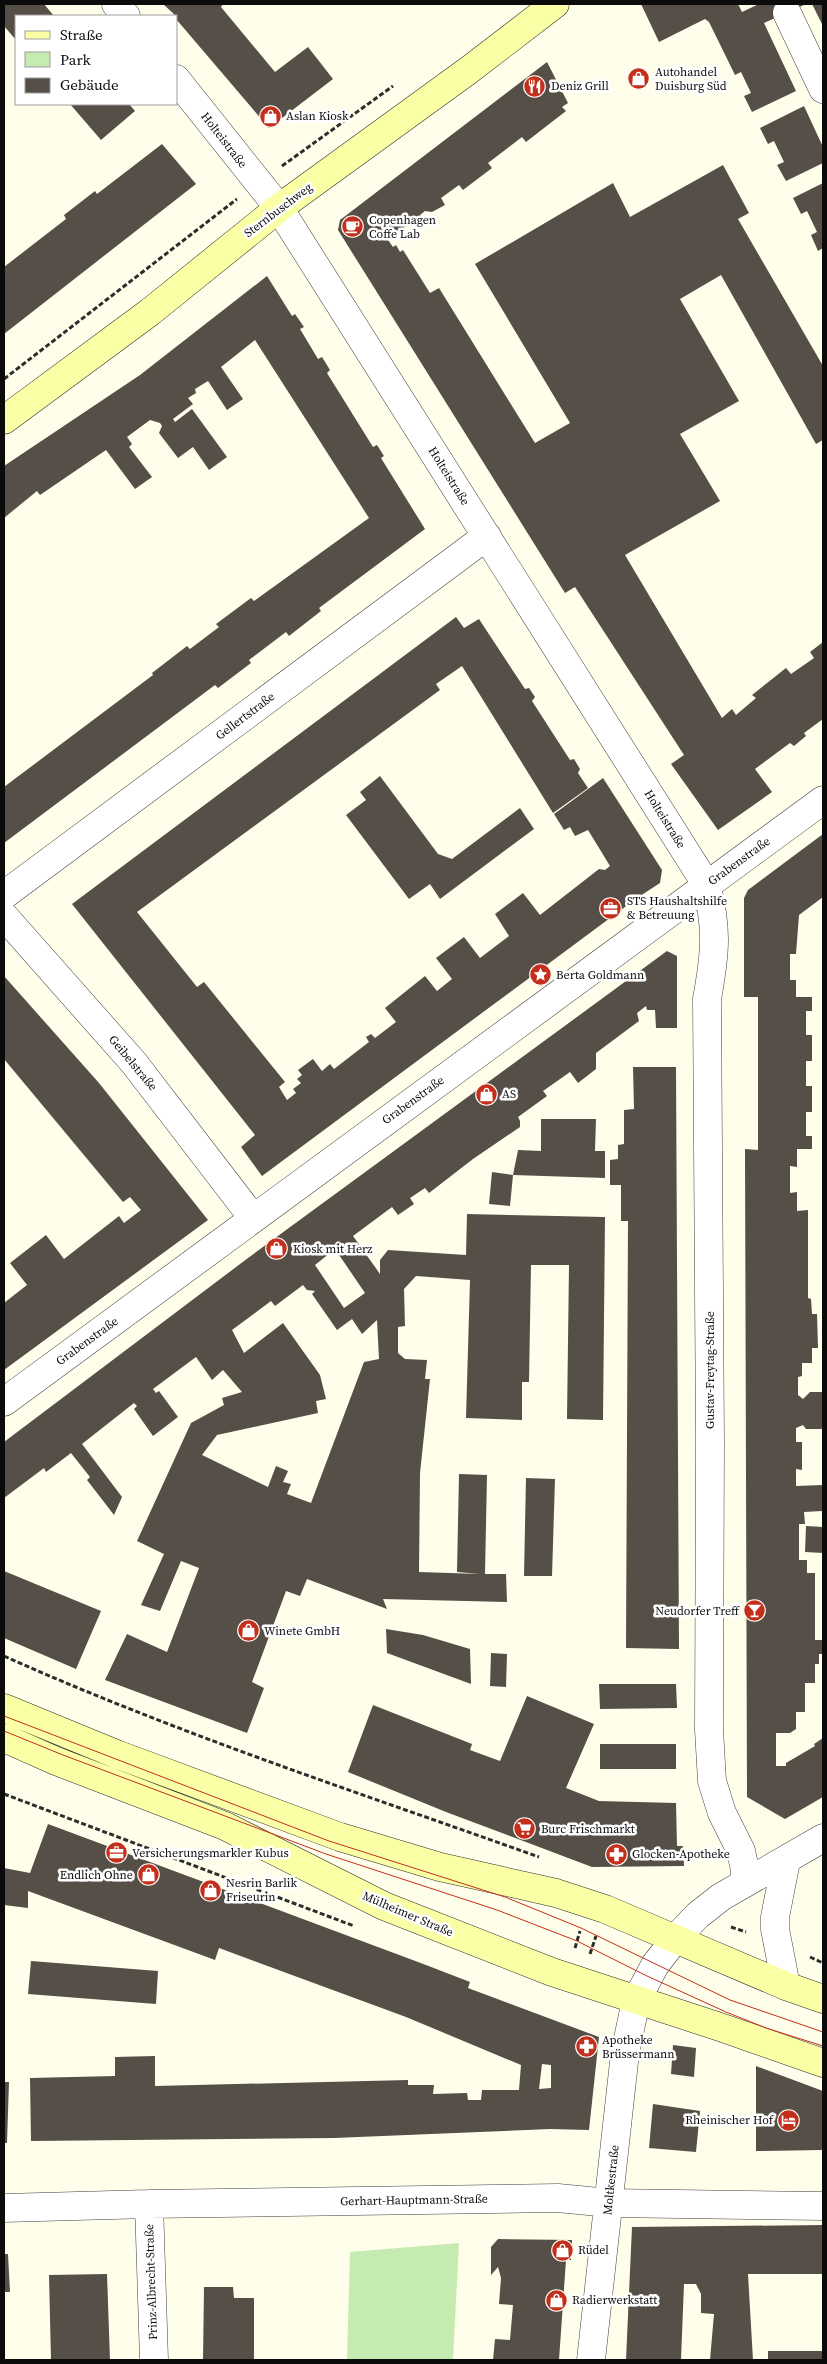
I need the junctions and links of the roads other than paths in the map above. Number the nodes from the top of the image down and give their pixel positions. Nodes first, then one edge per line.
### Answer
1 (116, 4) edge
2 (555, 4) edge
3 (787, 13) dead end
4 (125, 15) edge
5 (178, 82) edge
6 (823, 89) edge
7 (279, 208) junction
8 (4, 420) edge
9 (487, 536) junction
10 (823, 800) edge
11 (706, 884) junction
12 (4, 895) edge
13 (4, 916) edge
14 (253, 1218) junction
15 (4, 1402) edge
16 (4, 1708) edge
17 (4, 1738) edge
18 (823, 1838) edge
19 (766, 1872) junction
20 (676, 1938) junction
21 (786, 1986) junction
22 (823, 1999) edge
23 (636, 2001) junction
24 (823, 2064) edge
25 (609, 2203) junction
26 (148, 2204) junction
27 (823, 2206) edge
28 (4, 2208) edge
29 (154, 2360) edge
30 (591, 2360) edge

1 - 4 street
2 - 7 main road, Sternbuschweg
3 - 6 street
5 - 7 street, Holteistraße
7 - 8 main road, Sternbuschweg
7 - 9 street, Holteistraße
9 - 11 street, Holteistraße
9 - 12 street, Gellertstraße
10 - 11 street, Grabenstraße
11 - 14 street, Grabenstraße
11 - 19 street, Gustav-Freytag-Straße
13 - 14 street, Geibelstraße
14 - 15 street, Grabenstraße
16 - 20 main road
17 - 23 main road, Mülheimer Straße
18 - 19 street, Moltkestraße
19 - 20 street, Moltkestraße
19 - 21 street
20 - 21 main road
20 - 23 street, Moltkestraße
21 - 22 main road
23 - 24 main road, Mülheimer Straße
23 - 25 street, Moltkestraße
25 - 26 street, Gerhart-Hauptmann-Straße
25 - 27 street, Gerhart-Hauptmann-Straße
25 - 30 street, Moltkestraße
26 - 28 street, Gerhart-Hauptmann-Straße
26 - 29 street, Prinz-Albrecht-Straße

